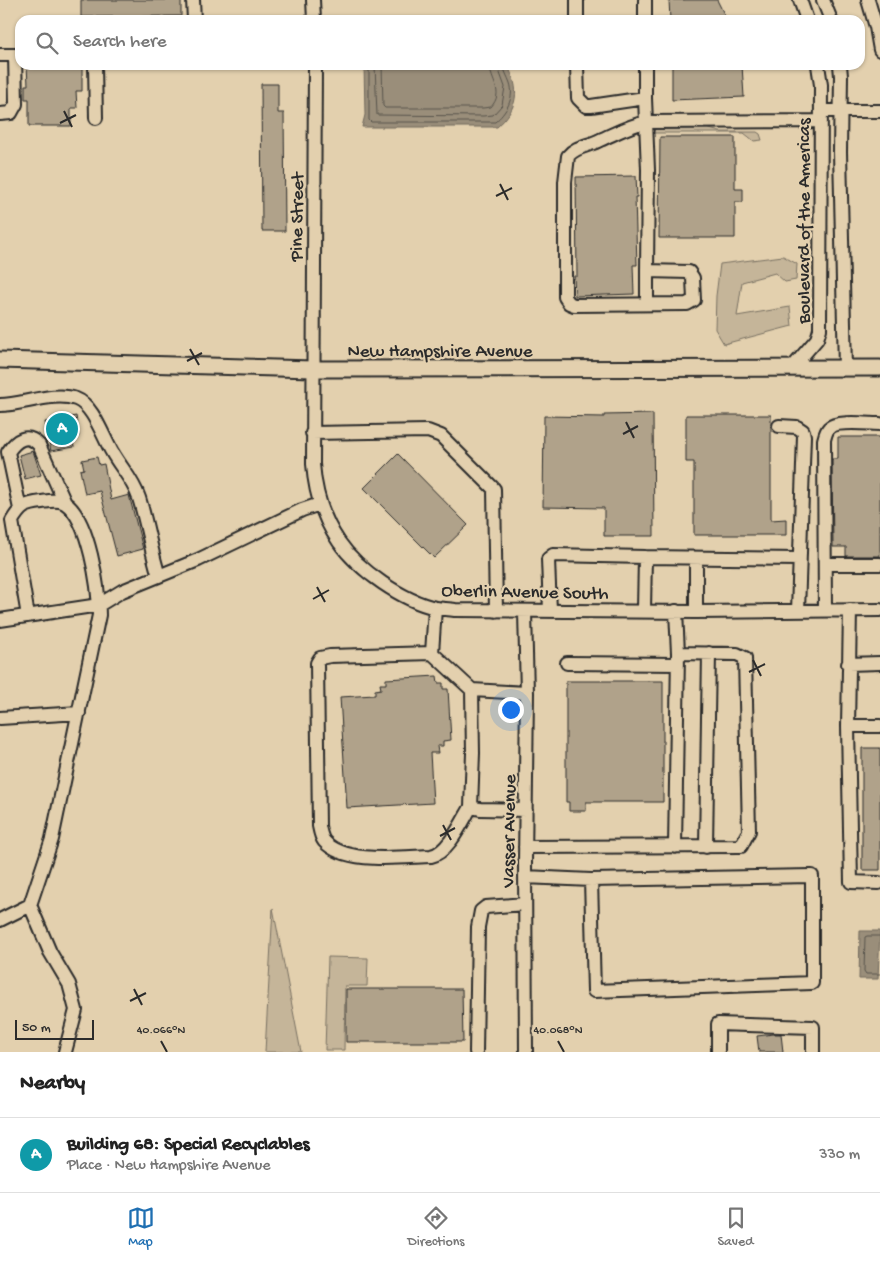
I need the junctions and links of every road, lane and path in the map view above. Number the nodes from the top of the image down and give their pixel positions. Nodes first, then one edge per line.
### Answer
1 (194, 0) edge
2 (312, 0) edge
3 (577, 0) edge
4 (645, 0) edge
5 (800, 0) edge
6 (824, 0) edge
7 (868, 0) edge
8 (194, 15) edge
9 (314, 15) edge
10 (577, 15) edge
11 (645, 15) edge
12 (805, 15) edge
13 (829, 15) edge
14 (880, 50) edge
15 (0, 55) edge
16 (15, 55) edge
17 (17, 70) edge
18 (95, 70) edge
19 (315, 70) edge
20 (577, 70) edge
21 (645, 70) edge
22 (819, 70) edge
23 (840, 70) edge
24 (645, 98) junction
25 (841, 111) junction
26 (880, 111) edge
27 (0, 114) edge
28 (821, 116) junction
29 (96, 118) dead end
30 (646, 122) junction
31 (647, 271) junction
32 (647, 304) junction
33 (0, 360) edge
34 (792, 368) junction
35 (845, 368) junction
36 (880, 368) edge
37 (313, 369) junction
38 (0, 405) edge
39 (880, 424) edge
40 (779, 426) dead end
41 (312, 432) junction
42 (4, 451) edge
43 (65, 503) junction
44 (320, 504) junction
45 (20, 509) junction
46 (646, 557) junction
47 (696, 558) junction
48 (798, 559) junction
49 (825, 564) junction
50 (880, 564) edge
51 (159, 576) junction
52 (99, 605) junction
53 (435, 608) junction
54 (644, 610) junction
55 (825, 610) junction
56 (850, 610) junction
57 (880, 610) edge
58 (496, 611) junction
59 (550, 611) junction
60 (676, 611) junction
61 (798, 611) junction
62 (525, 612) junction
63 (696, 612) junction
64 (28, 616) junction
65 (0, 620) edge
66 (432, 653) junction
67 (709, 653) junction
68 (678, 658) junction
69 (567, 663) dead end
70 (880, 663) edge
71 (848, 664) junction
72 (472, 690) junction
73 (527, 693) junction
74 (78, 713) junction
75 (0, 718) edge
76 (848, 726) junction
77 (880, 726) edge
78 (471, 807) junction
79 (526, 810) junction
80 (525, 847) junction
81 (674, 847) junction
82 (706, 847) junction
83 (525, 877) junction
84 (591, 880) junction
85 (879, 883) edge
86 (30, 904) junction
87 (525, 904) junction
88 (0, 920) edge
89 (65, 1052) edge
90 (476, 1052) edge
91 (526, 1052) edge
92 (718, 1052) edge
93 (813, 1052) edge

1 - 8 street
2 - 9 street
3 - 10 street
4 - 11 street
5 - 12 street
6 - 13 street
7 - 14 street
15 - 16 street
17 - 27 street
18 - 29 street
19 - 37 street, Pine Street
20 - 24 street
21 - 24 street
22 - 28 street, Boulevard of the Americas
23 - 25 street, Boulevard of the Americas
24 - 30 street
25 - 26 street
25 - 28 street
25 - 35 street, Boulevard of the Americas
28 - 30 street
28 - 34 street, Boulevard of the Americas
30 - 31 street
30 - 32 street
31 - 32 street
31 - 32 street
33 - 37 main road, New Hampshire Avenue
34 - 35 main road, New Hampshire Avenue
34 - 37 main road, New Hampshire Avenue
35 - 36 main road, New Hampshire Avenue
37 - 41 street, Oberlin Avenue South
38 - 51 street
39 - 49 street
40 - 48 street
41 - 44 street, Oberlin Avenue South
41 - 58 street
42 - 43 street
42 - 45 street
43 - 45 street
43 - 52 street
44 - 51 street
44 - 53 street, Oberlin Avenue South
45 - 64 street
46 - 47 street
46 - 54 street
46 - 59 street
47 - 48 street
47 - 63 street
48 - 61 street
49 - 50 street
49 - 55 street
51 - 52 street
52 - 64 street
52 - 74 street
53 - 58 street, Oberlin Avenue South
53 - 66 street
54 - 59 street, Oberlin Avenue South
54 - 60 street, Oberlin Avenue South
55 - 56 street, Oberlin Avenue South
55 - 61 street, Oberlin Avenue South
56 - 57 street, Oberlin Avenue South
56 - 71 street
58 - 62 street, Oberlin Avenue South
59 - 62 street, Oberlin Avenue South
60 - 63 street, Oberlin Avenue South
60 - 68 street
61 - 63 street, Oberlin Avenue South
62 - 73 street, Vasser Avenue
64 - 65 street
66 - 72 street
66 - 78 street
67 - 68 street
67 - 82 street
67 - 82 street
68 - 69 street
68 - 81 street
70 - 71 street
71 - 76 street
72 - 73 street
72 - 78 street
73 - 79 street, Vasser Avenue
74 - 75 street
74 - 86 street
76 - 77 street
76 - 85 street
78 - 79 street
79 - 80 street, Vasser Avenue
80 - 81 street
80 - 83 street, Vasser Avenue
81 - 82 street
83 - 84 street
83 - 87 street, Vasser Avenue
84 - 84 street
86 - 88 street
86 - 89 street
87 - 90 street
87 - 91 street, Vasser Avenue
92 - 93 street

